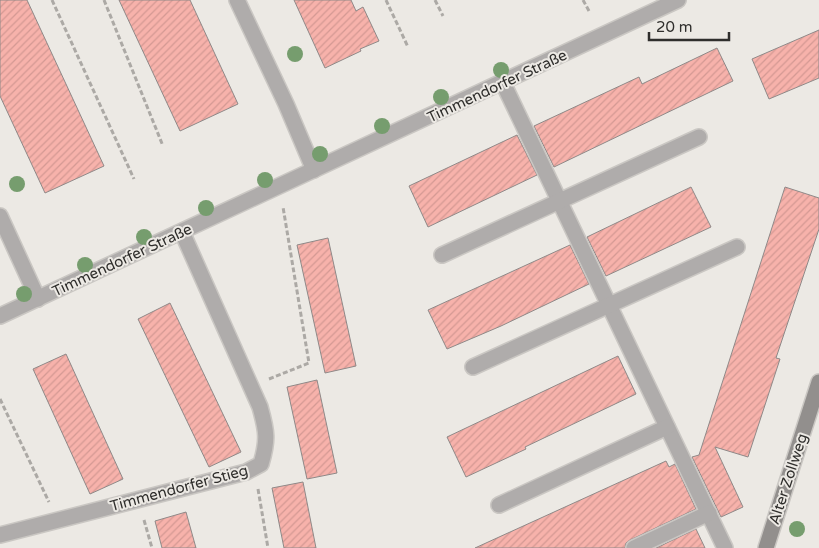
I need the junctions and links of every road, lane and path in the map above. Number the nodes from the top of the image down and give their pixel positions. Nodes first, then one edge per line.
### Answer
1 (52, 0) edge
2 (104, 0) edge
3 (238, 0) edge
4 (386, 0) edge
5 (435, 0) edge
6 (583, 0) edge
7 (678, 0) edge
8 (589, 11) dead end
9 (443, 16) dead end
10 (408, 47) dead end
11 (503, 83) junction
12 (698, 137) dead end
13 (163, 146) dead end
14 (314, 170) junction
15 (134, 179) dead end
16 (280, 186) junction
17 (558, 201) junction
18 (0, 216) edge
19 (182, 232) junction
20 (737, 247) dead end
21 (442, 255) dead end
22 (38, 299) junction
23 (609, 307) junction
24 (0, 316) edge
25 (473, 367) dead end
26 (819, 382) edge
27 (250, 386) junction
28 (0, 399) edge
29 (667, 427) junction
30 (255, 468) junction
31 (138, 499) junction
32 (500, 505) dead end
33 (709, 514) junction
34 (57, 520) junction
35 (0, 535) edge
36 (152, 548) edge
37 (268, 548) edge
38 (634, 548) edge
39 (725, 548) edge
40 (766, 548) edge

1 - 15 path
2 - 13 path
3 - 14 street
4 - 10 path
5 - 9 path
6 - 8 path
7 - 11 street, Timmendorfer Straße
11 - 14 street, Timmendorfer Straße
11 - 17 street
12 - 17 street
14 - 16 street, Timmendorfer Straße
16 - 19 street, Timmendorfer Straße
16 - 27 path
17 - 21 street
17 - 23 street
18 - 22 street, Timmendorfer Straße
19 - 22 street, Timmendorfer Straße
19 - 27 street, Timmendorfer Stieg
20 - 23 street
22 - 24 street, Timmendorfer Straße
23 - 25 street
23 - 29 street
26 - 40 street, Alter Zollweg
27 - 30 street, Timmendorfer Stieg
28 - 34 path
29 - 32 street
29 - 33 street
30 - 31 street, Timmendorfer Stieg
30 - 37 path
31 - 34 street, Timmendorfer Stieg
31 - 36 path
33 - 38 street
33 - 39 street
34 - 35 street, Timmendorfer Stieg

